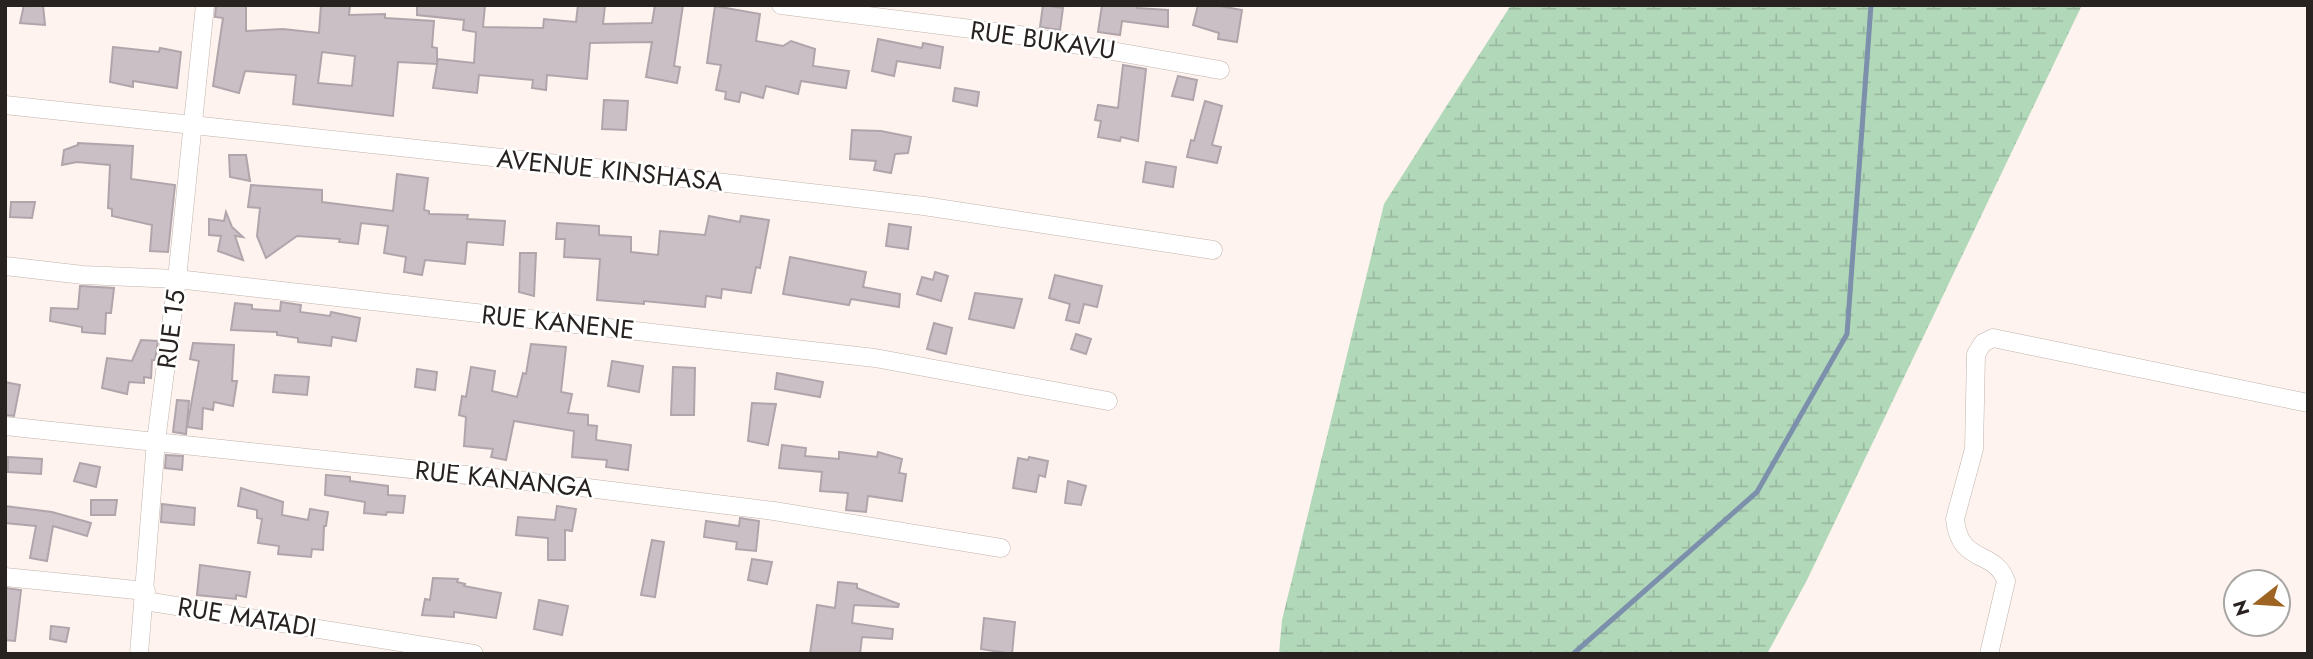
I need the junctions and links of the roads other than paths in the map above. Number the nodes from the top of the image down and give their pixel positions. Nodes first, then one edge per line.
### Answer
1 (205, 5) edge
2 (781, 5) edge
3 (1220, 70) dead end
4 (5, 104) edge
5 (191, 125) junction
6 (1213, 250) dead end
7 (5, 266) edge
8 (177, 279) junction
9 (1108, 401) dead end
10 (2308, 403) edge
11 (5, 426) edge
12 (156, 441) junction
13 (1001, 548) dead end
14 (5, 577) edge
15 (146, 596) junction
16 (139, 654) edge
17 (474, 654) edge
18 (1989, 654) edge

1 - 5 street, RUE 15
2 - 3 street, RUE BUKAVU
4 - 5 street, AVENUE KINSHASA
5 - 6 street, AVENUE KINSHASA
5 - 8 street, RUE 15
7 - 8 street, RUE KANENE
8 - 9 street, RUE KANENE
8 - 12 street, RUE 15
10 - 18 street
11 - 12 street, RUE KANANGA
12 - 13 street, RUE KANANGA
12 - 15 street, RUE 15
14 - 15 street, RUE MATADI
15 - 16 street, RUE 15
15 - 17 street, RUE MATADI

